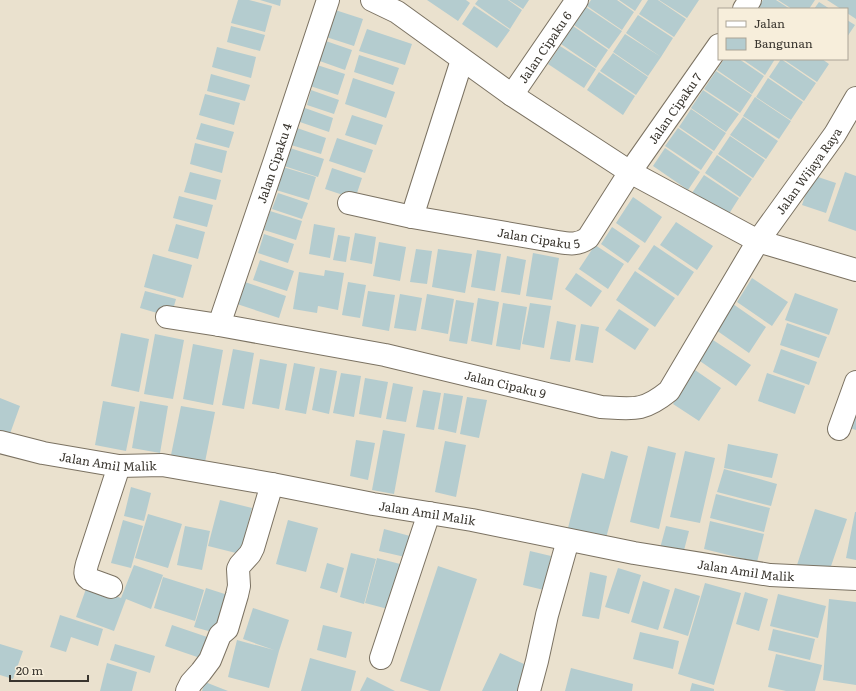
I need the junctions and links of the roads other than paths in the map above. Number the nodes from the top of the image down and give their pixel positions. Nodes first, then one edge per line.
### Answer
1 (328, 0) edge
2 (372, 0) edge
3 (577, 0) edge
4 (401, 6) edge
5 (718, 46) edge
6 (462, 60) junction
7 (512, 95) junction
8 (856, 98) edge
9 (630, 172) junction
10 (350, 203) dead end
11 (412, 217) junction
12 (758, 241) junction
13 (856, 270) edge
14 (167, 317) dead end
15 (219, 325) junction
16 (856, 382) edge
17 (839, 429) dead end
18 (0, 442) edge
19 (119, 466) junction
20 (272, 484) junction
21 (429, 513) junction
22 (568, 540) junction
23 (856, 579) edge
24 (111, 587) dead end
25 (381, 658) dead end
26 (187, 691) edge
27 (529, 691) edge

1 - 15 street, Jalan Cipaku 4
2 - 4 street
3 - 7 street, Jalan Cipaku 6
4 - 6 street
5 - 9 street, Jalan Cipaku 7
6 - 7 street
6 - 11 street
7 - 9 street
8 - 12 street, Jalan Wijaya Raya
9 - 11 street, Jalan Cipaku 5
9 - 12 street
10 - 11 street, Jalan Cipaku 5
12 - 13 street
12 - 15 street, Jalan Cipaku 9
14 - 15 street, Jalan Cipaku 9
16 - 17 street
18 - 19 street, Jalan Amil Malik
19 - 20 street, Jalan Amil Malik
19 - 24 street
20 - 21 street, Jalan Amil Malik
20 - 26 street
21 - 22 street, Jalan Amil Malik
21 - 25 street
22 - 23 street, Jalan Amil Malik
22 - 27 street

